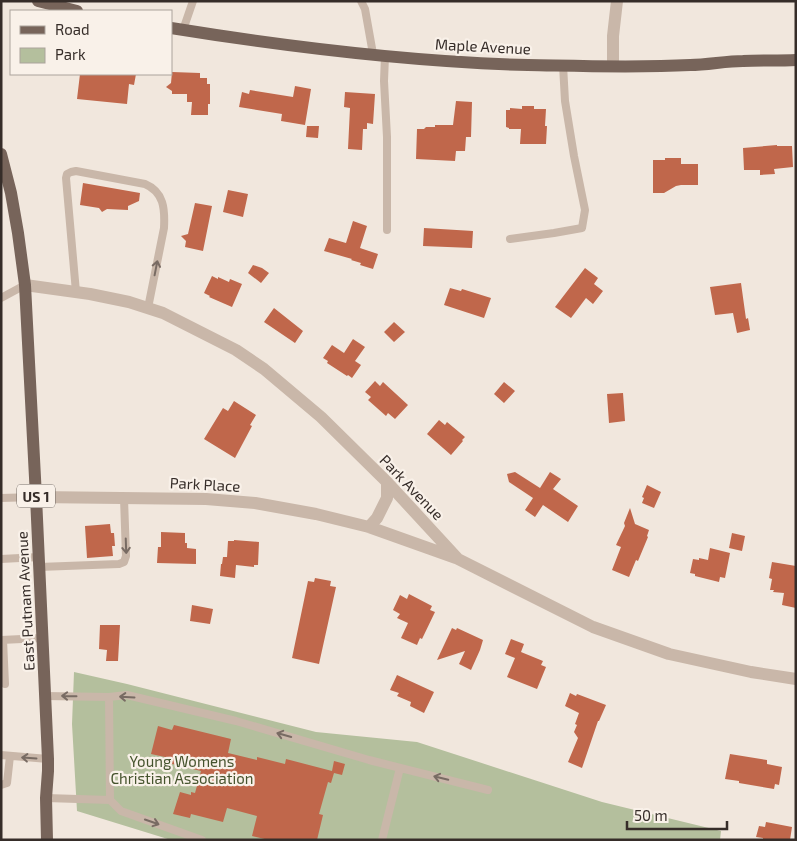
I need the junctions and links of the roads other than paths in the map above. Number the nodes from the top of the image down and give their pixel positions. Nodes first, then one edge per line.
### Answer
1 (38, 1) edge
2 (193, 1) edge
3 (361, 1) edge
4 (617, 1) edge
5 (73, 10) edge
6 (177, 29) edge
7 (379, 55) junction
8 (796, 60) edge
9 (563, 65) junction
10 (612, 66) junction
11 (1, 154) edge
12 (6, 194) edge
13 (387, 230) dead end
14 (510, 239) dead end
15 (25, 285) junction
16 (76, 292) junction
17 (1, 298) edge
18 (148, 308) junction
19 (387, 482) junction
20 (36, 497) junction
21 (1, 498) edge
22 (124, 498) junction
23 (369, 527) junction
24 (458, 558) junction
25 (1, 559) edge
26 (39, 562) junction
27 (43, 638) junction
28 (2, 640) edge
29 (796, 679) edge
30 (4, 684) dead end
31 (45, 696) junction
32 (109, 697) junction
33 (1, 755) edge
34 (10, 756) junction
35 (48, 759) junction
36 (400, 768) junction
37 (1, 785) edge
38 (488, 790) dead end
39 (46, 798) junction
40 (110, 800) junction
41 (47, 840) edge
42 (202, 840) edge
43 (382, 840) edge

1 - 5 main road
2 - 6 lane
3 - 7 lane
4 - 10 street
6 - 7 main road, Maple Avenue
7 - 9 main road, Maple Avenue
7 - 13 lane
8 - 10 main road, Maple Avenue
9 - 10 main road, Maple Avenue
9 - 14 lane
11 - 12 main road, East Putnam Avenue / US 1
12 - 15 main road, East Putnam Avenue / US 1
15 - 16 street, Park Avenue
15 - 17 lane
15 - 20 main road, East Putnam Avenue / US 1
16 - 18 street, Park Avenue
18 -> 16 lane
18 - 19 street, Park Avenue
19 - 23 street
19 - 24 street, Park Avenue
20 - 21 lane
20 - 22 street, Park Place
20 - 26 main road, East Putnam Avenue / US 1
22 - 23 street, Park Place
22 -> 26 lane
23 - 24 street, Park Place
24 - 29 street, Park Avenue
25 - 26 lane
26 - 27 main road, East Putnam Avenue / US 1
27 - 28 lane
27 - 31 main road, East Putnam Avenue / US 1
28 - 30 lane
32 -> 31 lane
31 - 35 main road, East Putnam Avenue / US 1
36 -> 32 lane
32 - 40 lane
33 - 34 lane
35 -> 34 lane
34 - 37 lane
35 - 39 main road, East Putnam Avenue / US 1
38 -> 36 lane
36 - 43 lane
39 - 40 lane
39 - 41 main road, East Putnam Avenue / US 1
40 -> 42 lane

